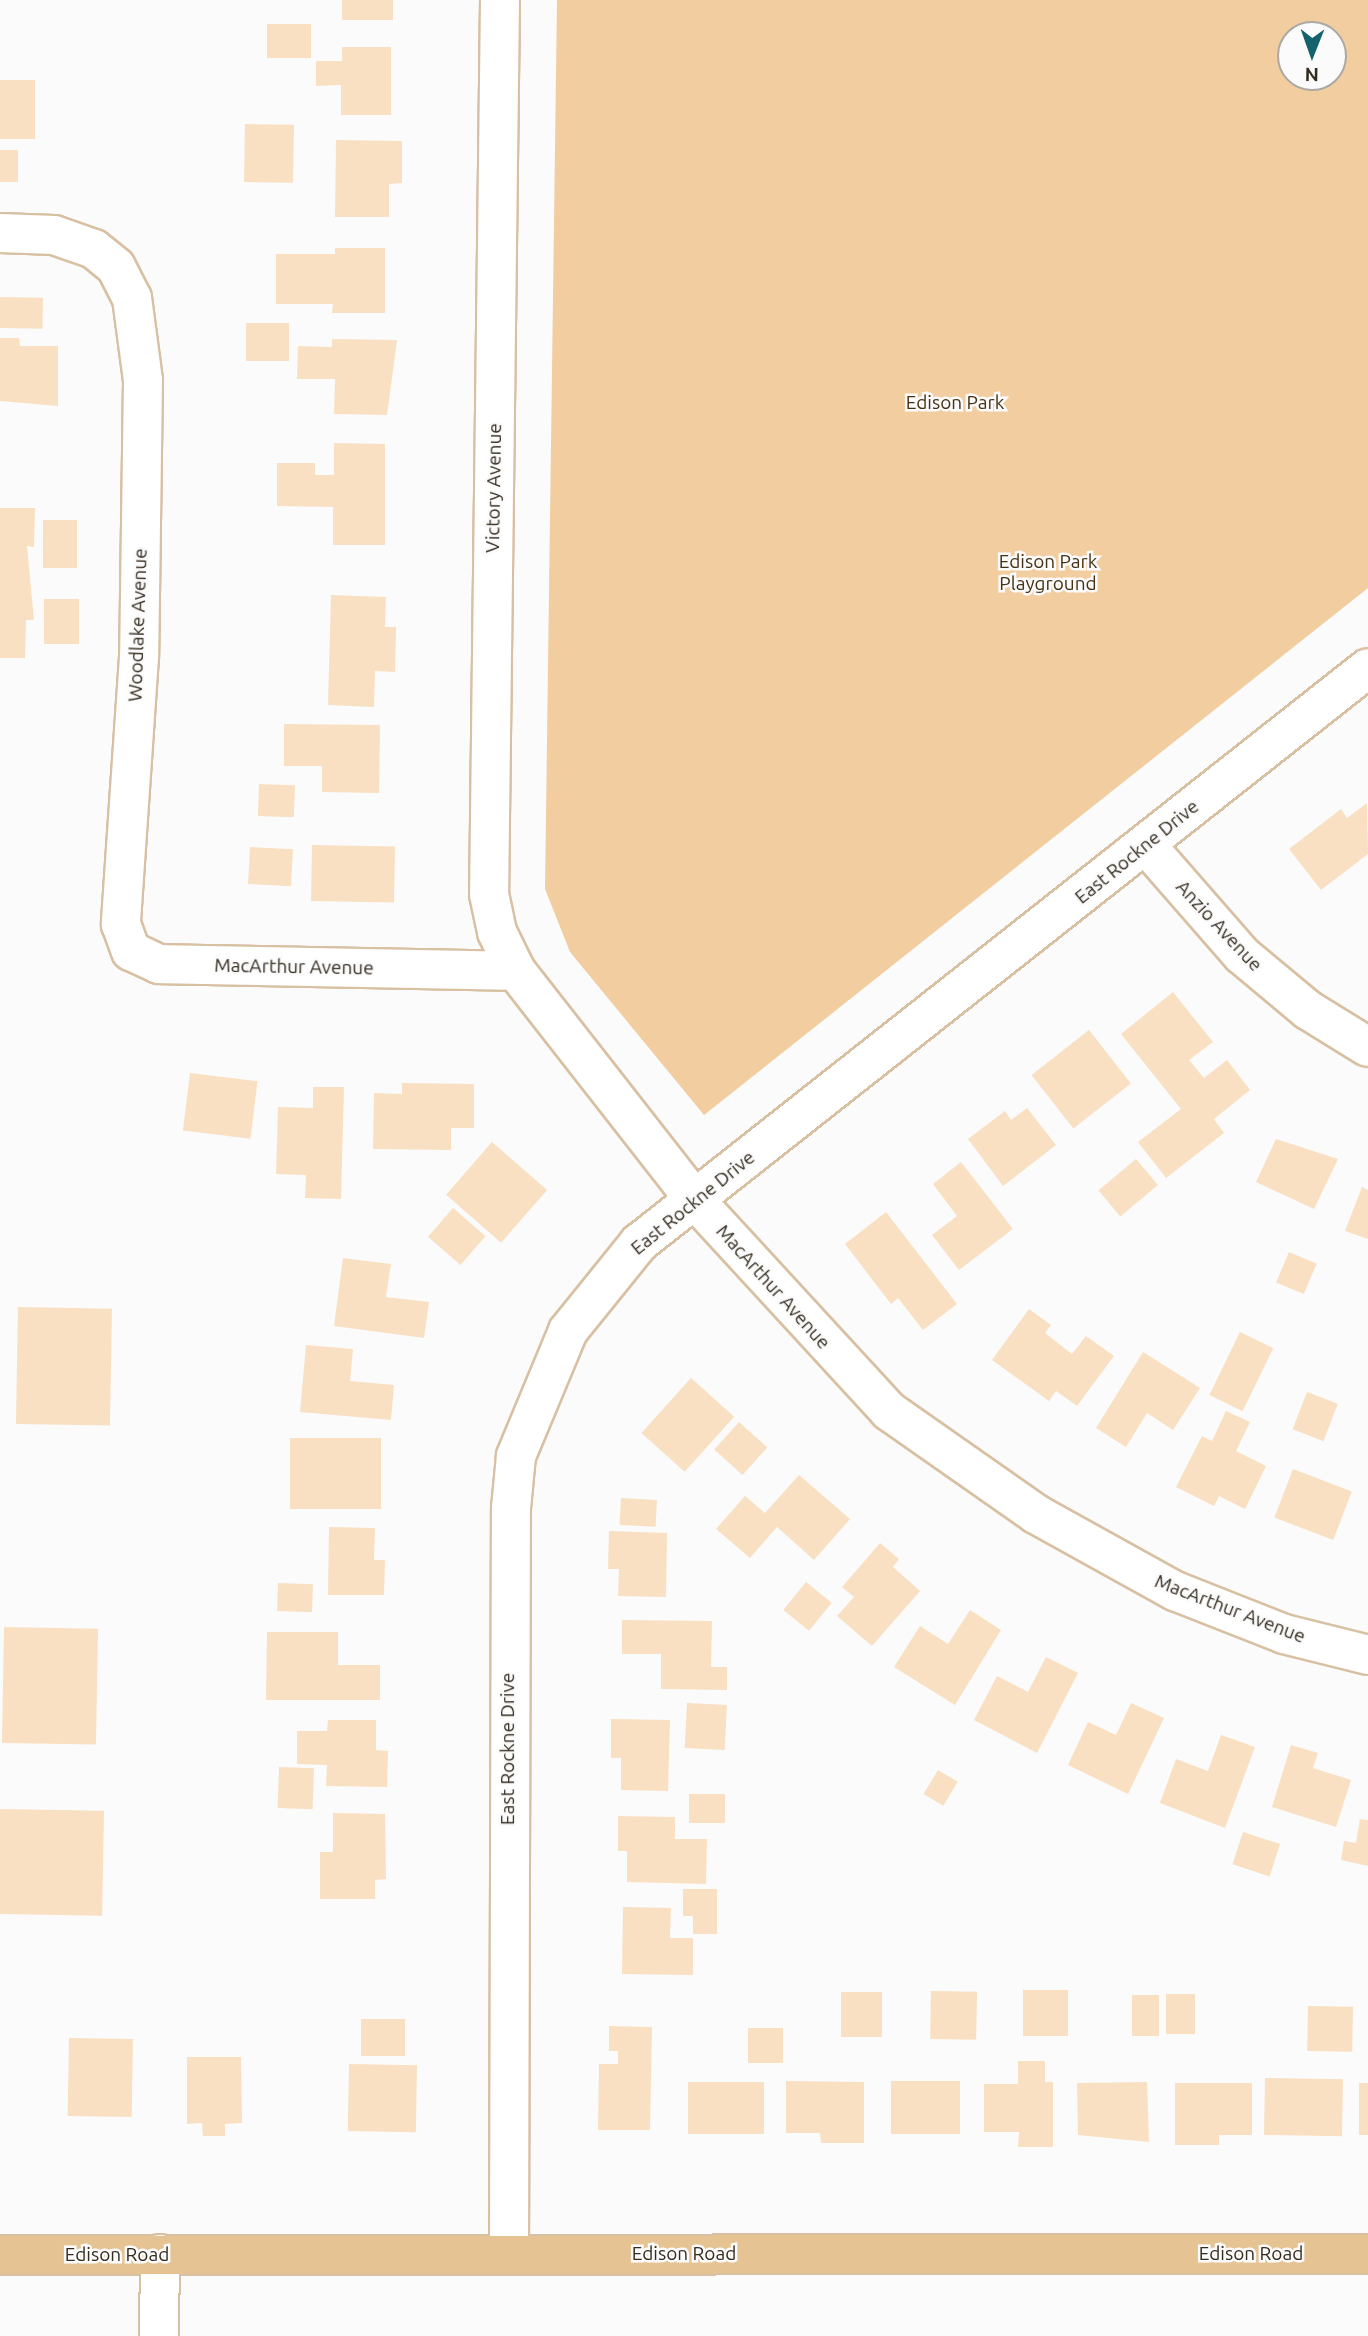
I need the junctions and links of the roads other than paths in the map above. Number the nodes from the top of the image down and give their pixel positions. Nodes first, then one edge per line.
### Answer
1 (500, 0) edge
2 (0, 233) edge
3 (1368, 668) edge
4 (1146, 845) junction
5 (131, 951) joint
6 (516, 971) junction
7 (1368, 1047) edge
8 (695, 1200) junction
9 (1368, 1655) edge
10 (509, 2253) junction
11 (160, 2254) junction
12 (1368, 2254) edge
13 (0, 2255) edge
14 (159, 2336) edge

1 - 6 street, Victory Avenue
2 - 5 street, Woodlake Avenue
3 - 4 street, East Rockne Drive
4 - 7 street, Anzio Avenue
4 - 8 street, East Rockne Drive
5 - 6 street, MacArthur Avenue
6 - 8 street, MacArthur Avenue
8 - 9 street, MacArthur Avenue
8 - 10 street, East Rockne Drive
10 - 11 main road, Edison Road
10 - 12 main road, Edison Road
11 - 13 main road, Edison Road
11 - 14 street

